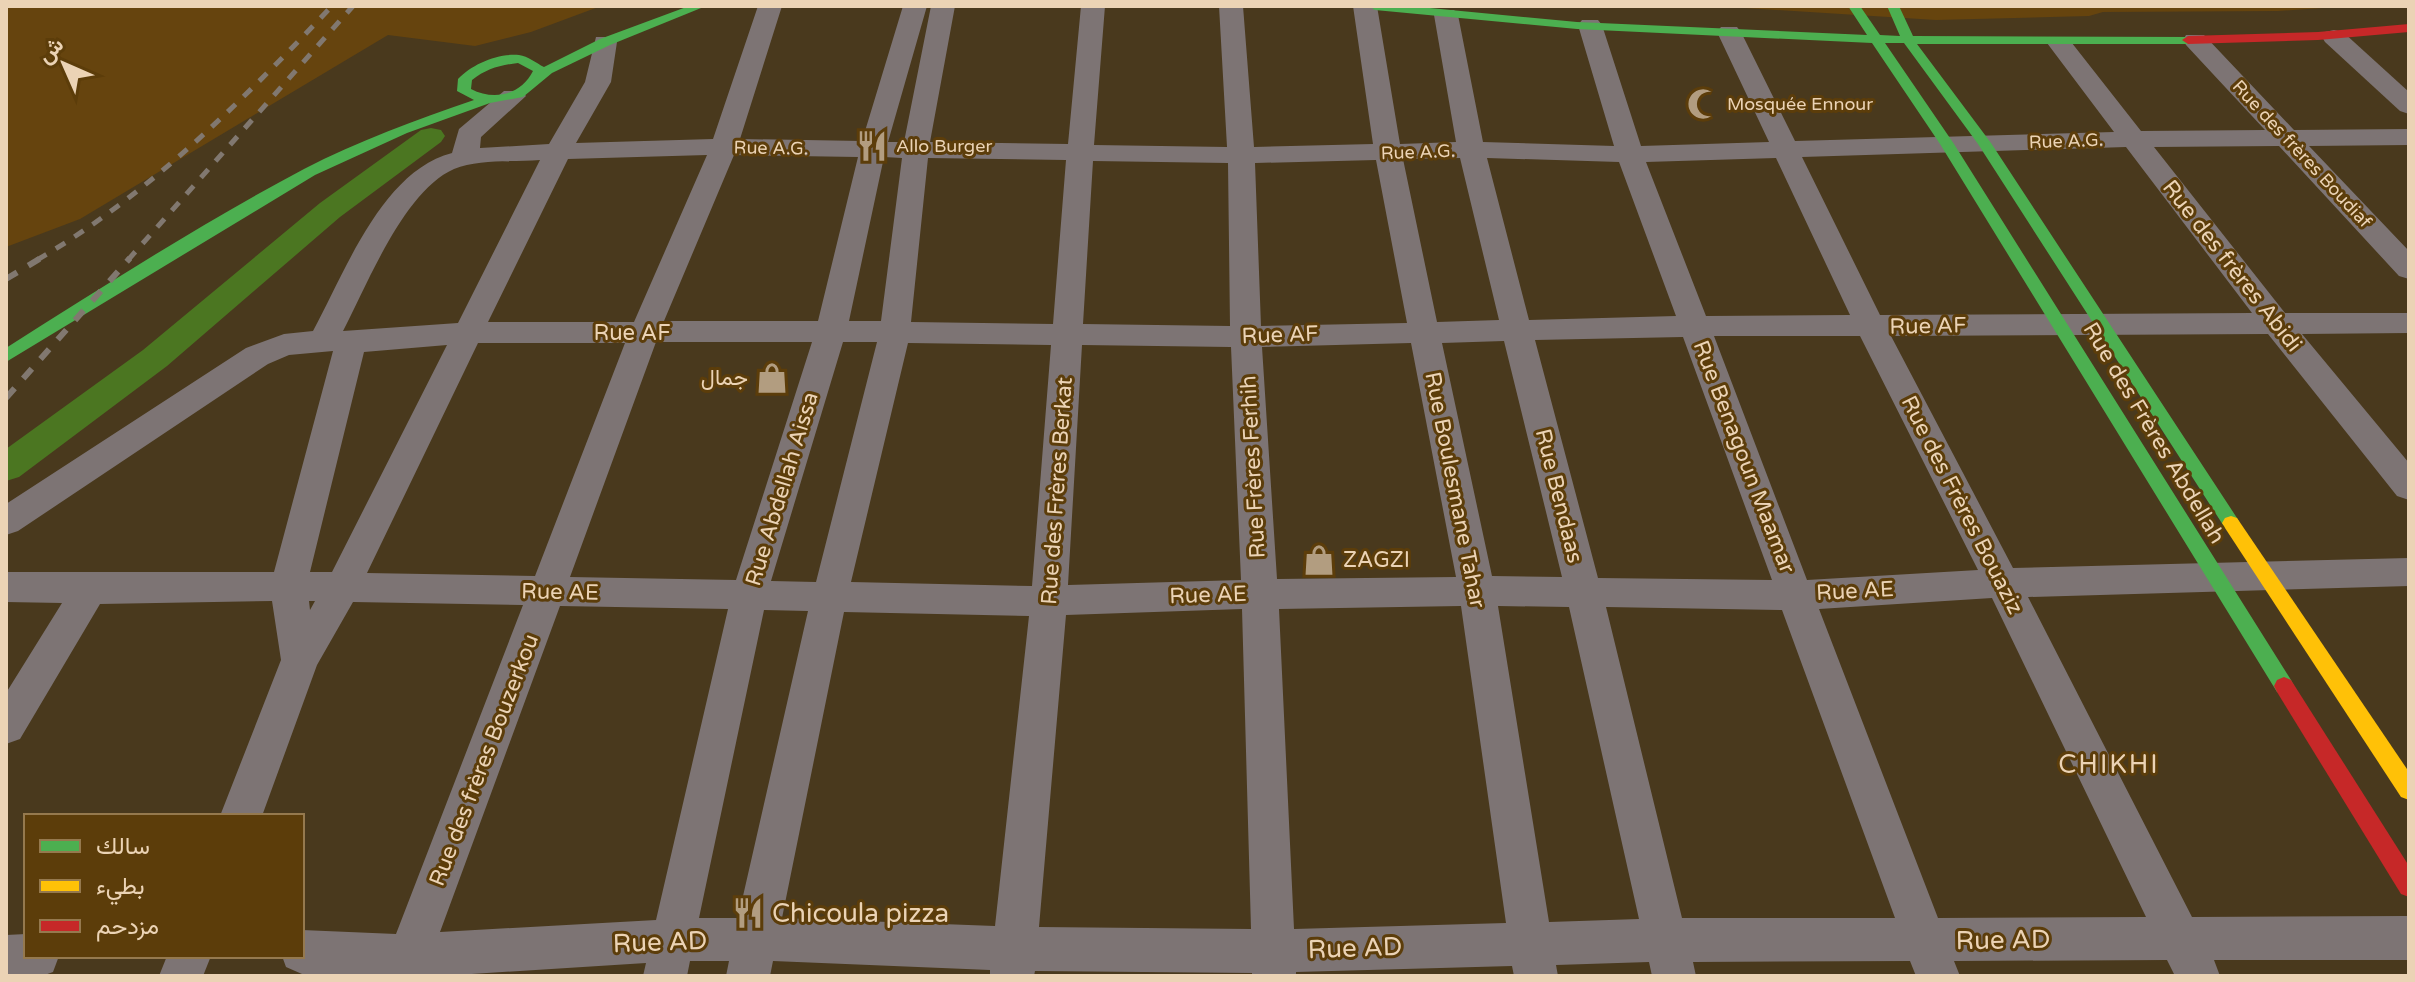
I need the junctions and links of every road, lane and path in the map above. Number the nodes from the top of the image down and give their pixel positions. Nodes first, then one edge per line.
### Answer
1 (700, 6) edge
2 (770, 6) edge
3 (915, 6) edge
4 (943, 6) edge
5 (1093, 6) edge
6 (1231, 6) edge
7 (1365, 6) edge
8 (1375, 6) edge
9 (1893, 6) edge
10 (1858, 14) edge
11 (1446, 15) junction
12 (2241, 20) dead end
13 (1727, 24) junction
14 (1590, 25) junction
15 (2409, 28) edge
16 (1906, 32) junction
17 (2334, 37) junction
18 (1875, 40) junction
19 (2195, 40) junction
20 (605, 42) junction
21 (2059, 43) junction
22 (543, 45) dead end
23 (510, 59) junction
24 (471, 73) junction
25 (539, 77) junction
26 (445, 85) dead end
27 (513, 96) junction
28 (487, 100) junction
29 (2409, 106) edge
30 (2286, 137) junction
31 (2409, 137) edge
32 (2132, 139) junction
33 (1984, 143) junction
34 (1947, 144) junction
35 (724, 147) junction
36 (1783, 148) junction
37 (873, 149) junction
38 (916, 149) junction
39 (1471, 150) junction
40 (558, 151) junction
41 (1080, 153) junction
42 (1388, 153) junction
43 (1630, 154) junction
44 (1241, 155) junction
45 (465, 159) junction
46 (2409, 269) edge
47 (2058, 323) junction
48 (2099, 323) junction
49 (2409, 323) edge
50 (2277, 324) junction
51 (1693, 326) junction
52 (1871, 327) junction
53 (1423, 330) junction
54 (1517, 330) junction
55 (831, 331) junction
56 (470, 333) junction
57 (644, 333) junction
58 (895, 333) junction
59 (1069, 334) junction
60 (1246, 337) junction
61 (337, 341) junction
62 (6, 356) edge
63 (2409, 487) edge
64 (6, 521) edge
65 (2409, 572) edge
66 (2266, 575) junction
67 (2215, 578) junction
68 (2003, 583) junction
69 (288, 586) junction
70 (6, 587) edge
71 (342, 588) junction
72 (90, 589) junction
73 (1477, 591) junction
74 (549, 592) junction
75 (1584, 592) junction
76 (1260, 594) junction
77 (749, 595) junction
78 (1797, 595) junction
79 (831, 597) junction
80 (1049, 601) junction
81 (300, 660) junction
82 (6, 727) edge
83 (2409, 790) edge
84 (242, 814) edge
85 (2409, 886) edge
86 (2179, 938) junction
87 (2409, 938) edge
88 (304, 952) edge
89 (670, 958) edge
90 (753, 958) edge
91 (1670, 958) edge
92 (1931, 958) edge
93 (1533, 959) edge
94 (1013, 962) edge
95 (1274, 964) edge
96 (406, 966) edge
97 (2198, 976) edge

1 - 20 street
2 - 35 street, Rue des frères Bouzerkou
3 - 37 street, Rue Abdellah Aissa
4 - 38 street
5 - 41 street, Rue des Frères Berkat
6 - 44 street, Rue Frères Ferhih
7 - 42 street, Rue Boulesmane Tahar
8 - 11 street
9 - 16 street, Rue des Frères Abdellah
10 - 13 street
10 - 16 street
10 - 18 street, Rue des Frères Abdellah
11 - 14 street
11 - 39 street, Rue Bendaas
12 - 16 street
13 - 14 street
13 - 18 street
13 - 36 street, Rue des Frères Bouaziz
14 - 43 street, Rue Benagoun Maamar
15 - 17 street
16 - 18 street
16 - 21 street
16 - 33 street, Rue des Frères Abdellah
17 - 19 street
17 - 29 street
18 - 34 street, Rue des Frères Abdellah
19 - 21 street
19 - 30 street, Rue des frères Boudiaf
20 - 25 street
20 - 40 street
21 - 32 street, Rue des frères Abidi
22 - 23 street
23 - 24 street
23 - 25 street
24 - 26 street
24 - 28 street
25 - 27 street
27 - 28 street
27 - 45 street
28 - 62 street
30 - 31 street, Rue A.G.
30 - 32 street, Rue A.G.
30 - 46 street, Rue des frères Boudiaf
32 - 33 street, Rue A.G.
32 - 50 street, Rue des frères Abidi
33 - 34 street, Rue A.G.
33 - 48 street, Rue des Frères Abdellah
34 - 36 street, Rue A.G.
34 - 47 street, Rue des Frères Abdellah
35 - 37 street, Rue A.G.
35 - 40 street, Rue A.G.
35 - 57 street, Rue des frères Bouzerkou
36 - 43 street, Rue A.G.
36 - 52 street, Rue des Frères Bouaziz
37 - 38 street, Rue A.G.
37 - 55 street, Rue Abdellah Aissa
38 - 41 street, Rue A.G.
38 - 58 street
39 - 42 street, Rue A.G.
39 - 43 street, Rue A.G.
39 - 54 street, Rue Bendaas
40 - 45 street, Rue A.G.
40 - 56 street
41 - 44 street, Rue A.G.
41 - 59 street, Rue des Frères Berkat
42 - 44 street, Rue A.G.
42 - 53 street, Rue Boulesmane Tahar
43 - 51 street, Rue Benagoun Maamar
44 - 60 street, Rue Frères Ferhih
45 - 61 street, Rue A.G.
47 - 48 street, Rue AF
47 - 52 street, Rue AF
47 - 67 street, Rue des Frères Abdellah
48 - 50 street, Rue AF
48 - 66 street, Rue des Frères Abdellah
49 - 50 street, Rue AF
50 - 63 street, Rue des frères Abidi
51 - 52 street, Rue AF
51 - 54 street, Rue AF
51 - 78 street, Rue Benagoun Maamar
52 - 68 street, Rue des Frères Bouaziz
53 - 54 street, Rue AF
53 - 60 street, Rue AF
53 - 73 street, Rue Boulesmane Tahar
54 - 75 street, Rue Bendaas
55 - 57 street, Rue AF
55 - 58 street, Rue AF
55 - 77 street, Rue Abdellah Aissa
56 - 57 street, Rue AF
56 - 61 street, Rue AF
56 - 71 street
57 - 74 street, Rue des frères Bouzerkou
58 - 59 street, Rue AF
58 - 79 street
59 - 60 street, Rue AF
59 - 80 street, Rue des Frères Berkat
60 - 76 street, Rue Frères Ferhih
61 - 64 street, Rue AF
61 - 69 street
65 - 66 street, Rue AE
66 - 67 street, Rue AE
66 - 83 street, Rue des Frères Abdellah
67 - 68 street, Rue AE
67 - 85 street, Rue des Frères Abdellah
68 - 78 street, Rue AE
68 - 86 street, Rue des Frères Bouaziz
69 - 71 street, Rue AE
69 - 72 street, Rue AE
69 - 81 street
70 - 72 street, Rue AE
71 - 74 street, Rue AE
71 - 81 street
72 - 82 street
73 - 75 street, Rue AE
73 - 76 street, Rue AE
73 - 93 street, Rue Boulesmane Tahar
74 - 77 street, Rue AE
74 - 96 street, Rue des frères Bouzerkou
75 - 78 street, Rue AE
75 - 91 street, Rue Bendaas
76 - 80 street, Rue AE
76 - 95 street, Rue Frères Ferhih
77 - 79 street, Rue AE
77 - 89 street, Rue Abdellah Aissa
78 - 92 street, Rue Benagoun Maamar
79 - 80 street, Rue AE
79 - 90 street
80 - 94 street, Rue des Frères Berkat
81 - 84 street
86 - 87 street, Rue AD
86 - 92 street, Rue AD
86 - 97 street, Rue des Frères Bouaziz
88 - 96 street, Rue AD
89 - 90 street, Rue AD
89 - 96 street, Rue AD
90 - 94 street, Rue AD
91 - 92 street, Rue AD
91 - 93 street, Rue AD
93 - 95 street, Rue AD
94 - 95 street, Rue AD

